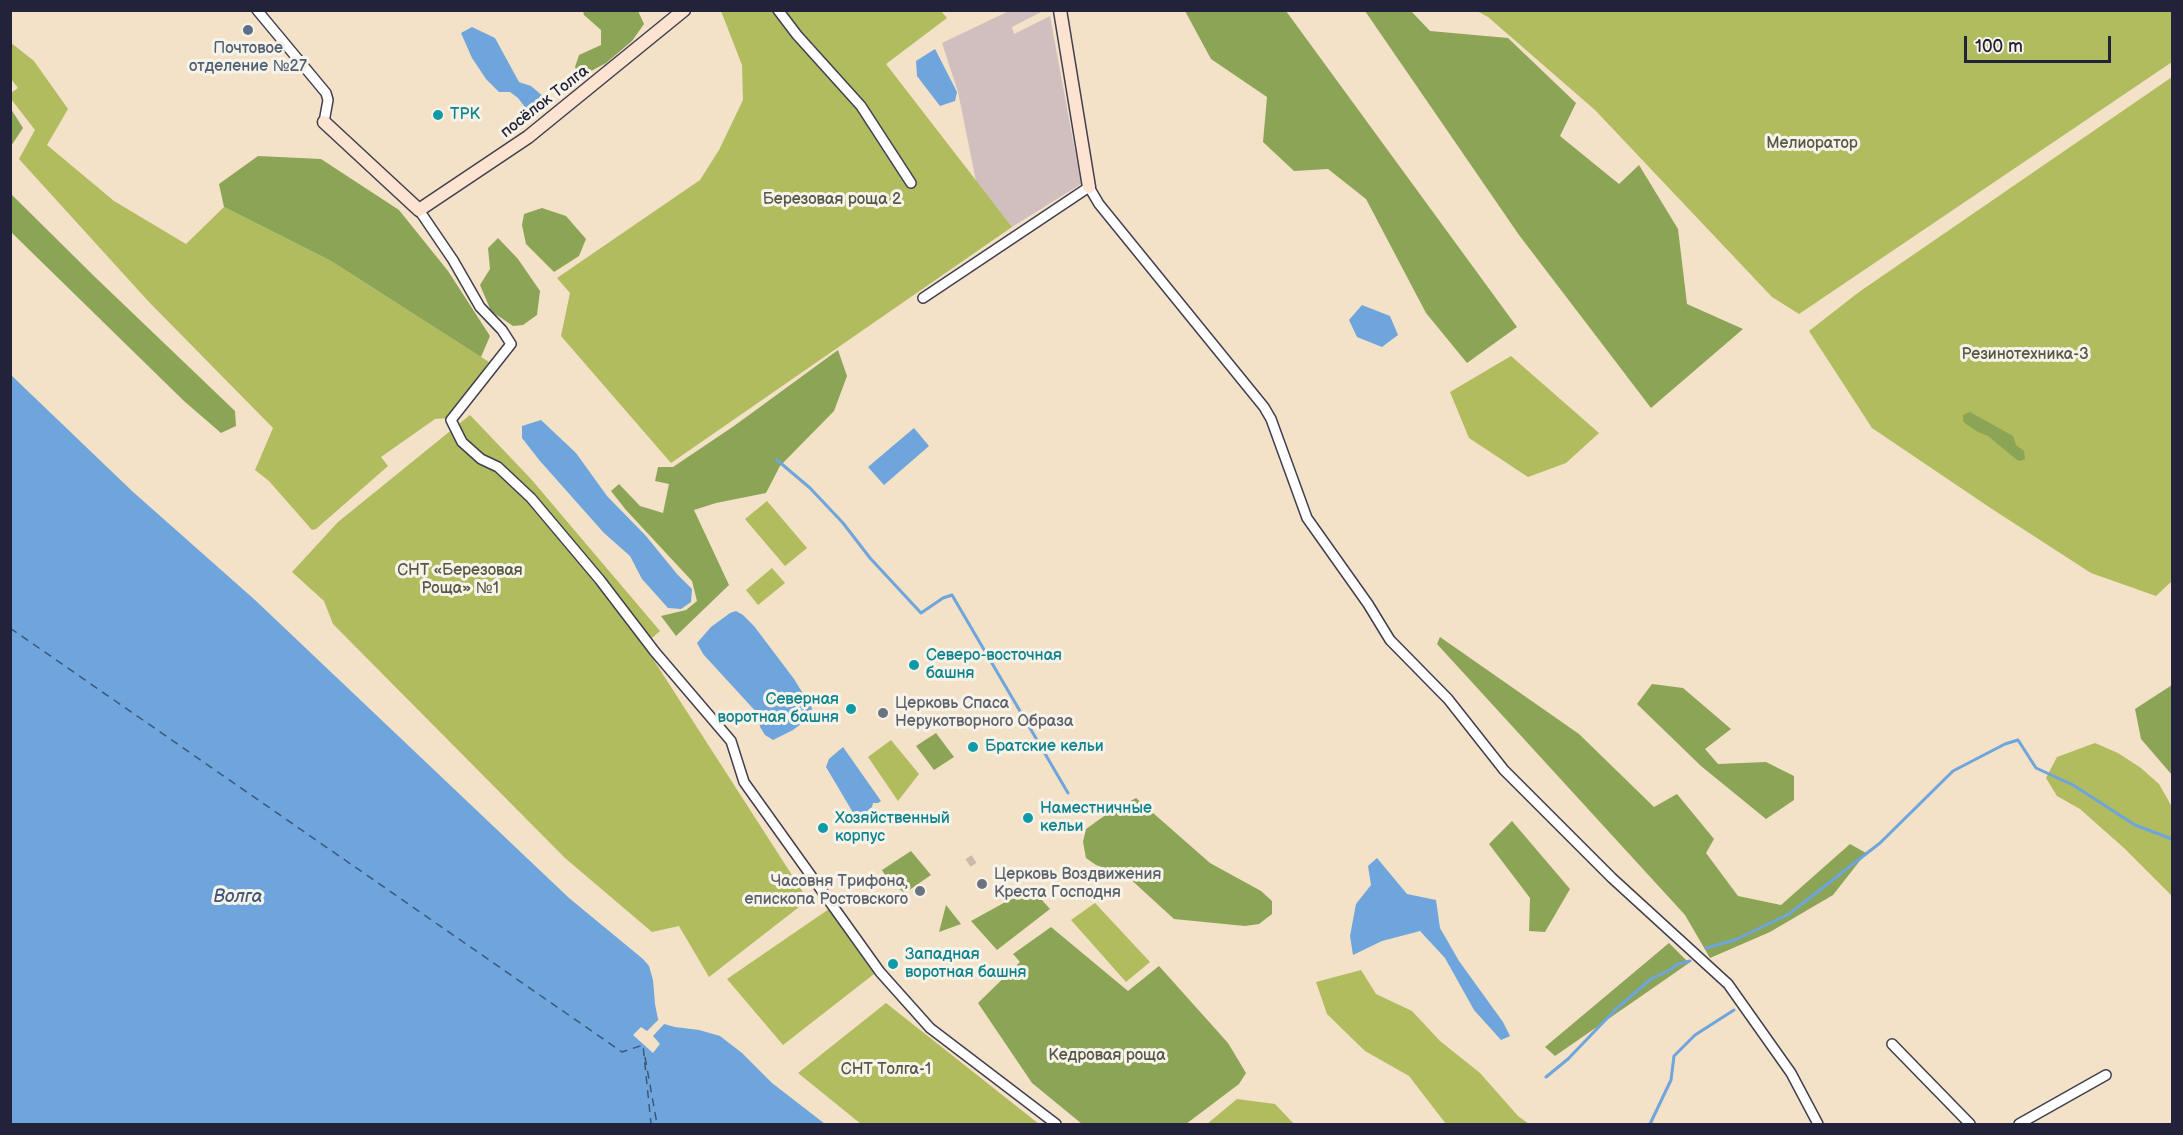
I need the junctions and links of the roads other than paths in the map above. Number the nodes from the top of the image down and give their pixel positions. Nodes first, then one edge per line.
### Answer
1 (257, 10) edge
2 (684, 10) edge
3 (778, 10) edge
4 (1060, 10) edge
5 (324, 122) joint
6 (911, 183) dead end
7 (1089, 187) junction
8 (419, 210) junction
9 (923, 298) dead end
10 (1892, 1044) dead end
11 (2106, 1075) dead end
12 (1056, 1125) edge
13 (1818, 1125) edge
14 (1970, 1125) edge
15 (2019, 1125) edge

1 - 5 street
2 - 8 street, посёлок Толга
3 - 6 street
4 - 7 street
5 - 8 street
7 - 9 street
7 - 13 street
8 - 12 street
10 - 14 street
11 - 15 street

